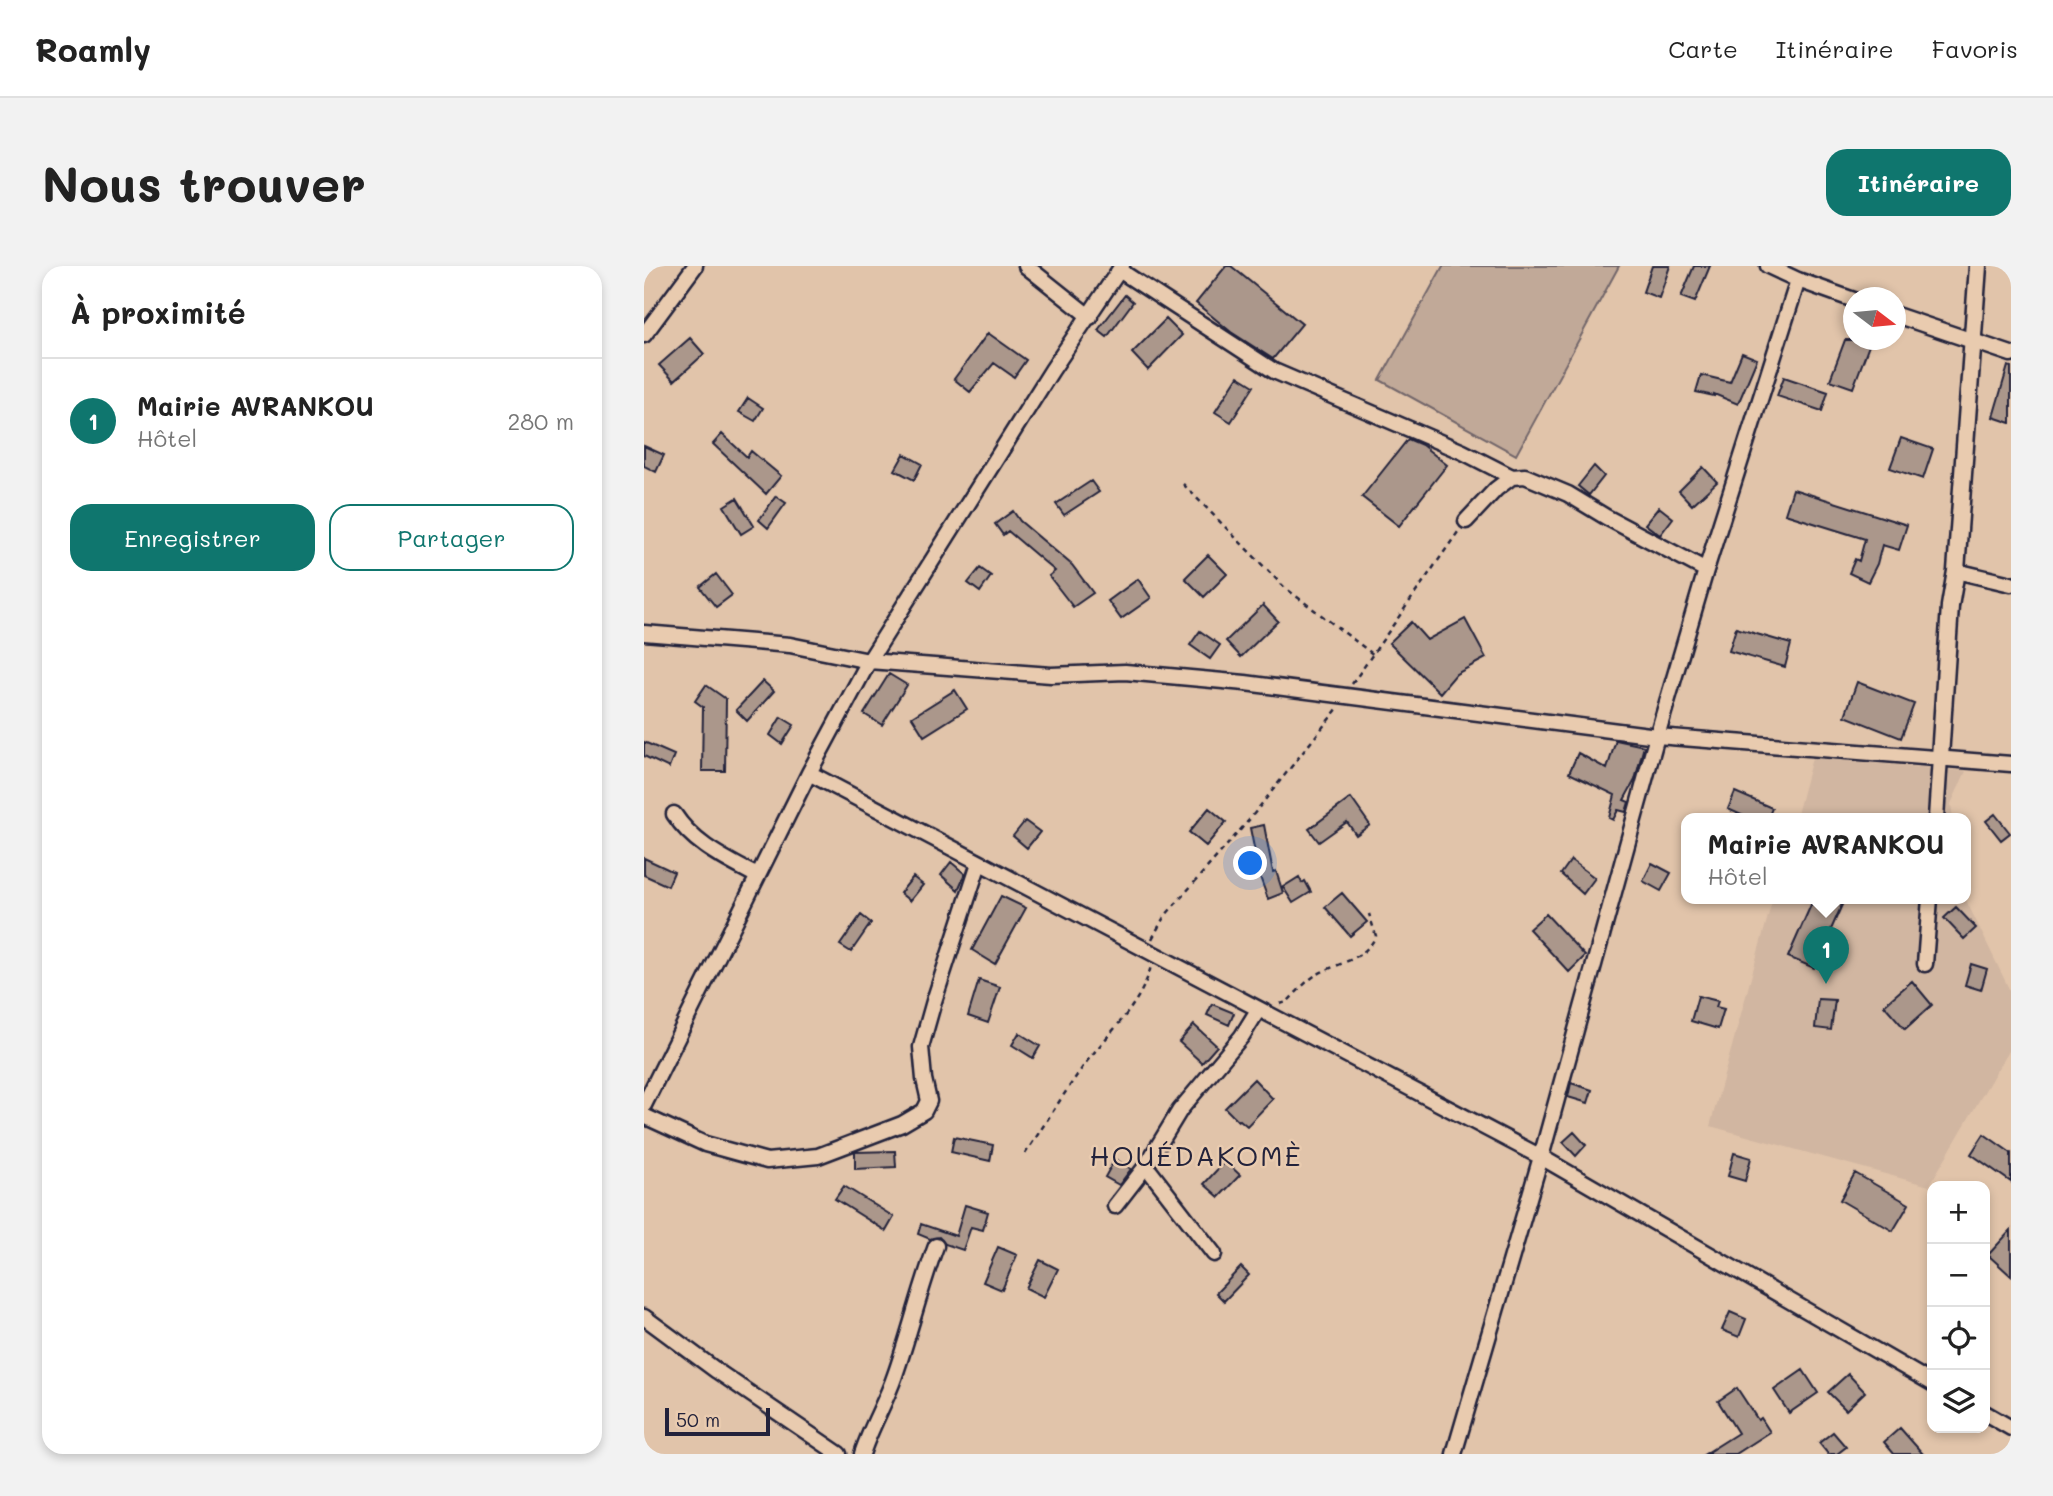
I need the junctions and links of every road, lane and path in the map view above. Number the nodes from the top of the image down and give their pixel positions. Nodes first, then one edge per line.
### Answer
1 (695, 266) edge
2 (1026, 266) edge
3 (1769, 266) edge
4 (1978, 266) edge
5 (1121, 268) edge
6 (1798, 280) junction
7 (1843, 296) edge
8 (1090, 317) junction
9 (1906, 320) edge
10 (644, 335) edge
11 (1973, 343) junction
12 (2011, 354) edge
13 (1512, 477) junction
14 (1183, 484) dead end
15 (1466, 521) joint
16 (1706, 570) junction
17 (1956, 571) junction
18 (2011, 584) edge
19 (644, 633) edge
20 (1374, 655) junction
21 (869, 661) junction
22 (1344, 696) junction
23 (1657, 736) junction
24 (1940, 757) junction
25 (2011, 764) edge
26 (809, 773) junction
27 (1936, 813) edge
28 (674, 814) dead end
29 (979, 863) junction
30 (757, 876) junction
31 (1930, 904) edge
32 (1369, 914) dead end
33 (1151, 953) junction
34 (1925, 964) dead end
35 (1258, 1010) junction
36 (644, 1105) edge
37 (644, 1116) edge
38 (1025, 1154) dead end
39 (1541, 1157) junction
40 (1146, 1166) junction
41 (1115, 1206) dead end
42 (936, 1247) dead end
43 (1214, 1254) dead end
44 (644, 1317) edge
45 (1927, 1380) edge
46 (1990, 1416) edge
47 (2011, 1428) edge
48 (839, 1454) edge
49 (862, 1454) edge
50 (1454, 1454) edge

1 - 10 street
2 - 8 street
3 - 6 street
4 - 11 street
5 - 8 street
5 - 13 street
6 - 7 street
6 - 16 street
8 - 21 street
9 - 11 street
11 - 12 street
11 - 17 street
13 - 15 street
13 - 16 street
14 - 20 path
15 - 20 path
16 - 23 street
17 - 18 street
17 - 24 street
19 - 21 street
20 - 22 path
21 - 22 street
21 - 26 street
22 - 23 street
22 - 33 path
23 - 24 street
23 - 39 street
24 - 25 street
24 - 27 street
26 - 29 street
26 - 30 street
28 - 30 street
29 - 33 street
29 - 37 street
30 - 36 street
31 - 34 street
32 - 35 path
33 - 35 street
33 - 38 path
35 - 39 street
35 - 40 street
39 - 45 street
39 - 50 street
40 - 41 street
40 - 43 street
42 - 49 street
44 - 48 street
46 - 47 street

